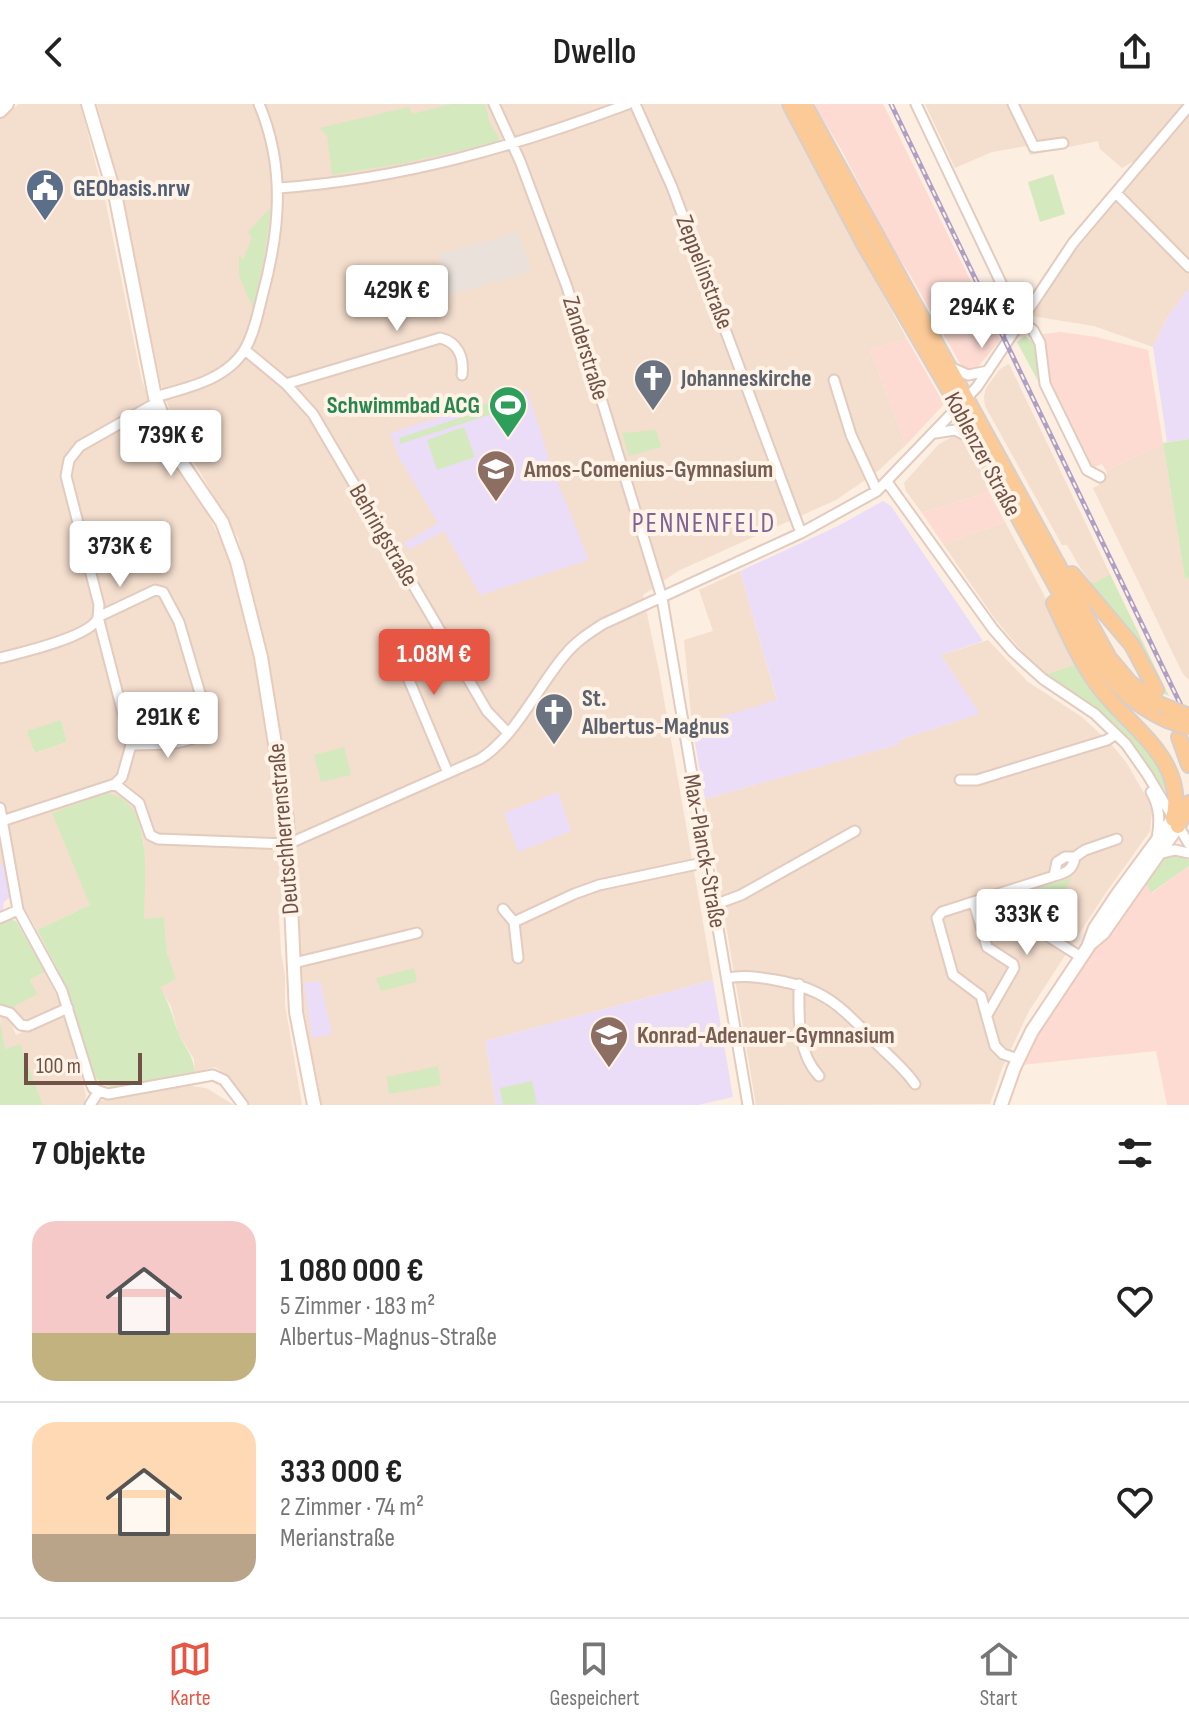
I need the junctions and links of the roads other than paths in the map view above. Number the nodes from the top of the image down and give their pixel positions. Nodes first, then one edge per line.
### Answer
1 (7, 104) edge
2 (88, 104) edge
3 (259, 104) edge
4 (494, 104) edge
5 (628, 104) edge
6 (635, 104) edge
7 (790, 104) edge
8 (804, 104) edge
9 (916, 104) edge
10 (1013, 104) edge
11 (1189, 106) edge
12 (0, 111) edge
13 (1063, 143) dead end
14 (513, 145) junction
15 (279, 188) junction
16 (1116, 193) junction
17 (1189, 267) edge
18 (1021, 321) junction
19 (245, 350) junction
20 (950, 367) junction
21 (988, 371) junction
22 (462, 375) dead end
23 (834, 380) dead end
24 (286, 384) junction
25 (156, 400) junction
26 (962, 403) junction
27 (935, 433) junction
28 (974, 439) junction
29 (1100, 477) dead end
30 (1011, 479) junction
31 (887, 482) junction
32 (877, 491) junction
33 (1022, 525) junction
34 (801, 533) junction
35 (662, 598) junction
36 (98, 617) junction
37 (387, 640) dead end
38 (0, 658) edge
39 (1158, 697) junction
40 (1189, 716) edge
41 (1184, 732) edge
42 (508, 733) junction
43 (1116, 734) junction
44 (131, 745) junction
45 (1132, 753) junction
46 (1189, 765) edge
47 (448, 773) junction
48 (960, 780) dead end
49 (115, 784) junction
50 (1189, 806) edge
51 (0, 808) edge
52 (2, 821) junction
53 (1180, 822) edge
54 (855, 831) dead end
55 (1117, 839) dead end
56 (1157, 839) junction
57 (288, 844) junction
58 (1189, 844) edge
59 (1189, 853) edge
60 (1157, 854) junction
61 (707, 862) junction
62 (1015, 889) junction
63 (974, 903) junction
64 (714, 905) junction
65 (503, 909) dead end
66 (18, 910) junction
67 (0, 918) edge
68 (514, 922) junction
69 (417, 933) dead end
70 (1084, 952) junction
71 (518, 958) dead end
72 (294, 963) junction
73 (727, 978) junction
74 (799, 984) junction
75 (68, 1008) junction
76 (0, 1010) edge
77 (987, 1015) junction
78 (1018, 1059) junction
79 (819, 1076) dead end
80 (915, 1084) dead end
81 (99, 1091) junction
82 (90, 1105) edge
83 (243, 1105) edge
84 (314, 1105) edge
85 (748, 1105) edge
86 (1001, 1105) edge

1 - 12 street
2 - 25 street, Deutschherrenstraße
3 - 15 street
4 - 14 street, Zanderstraße
5 - 14 street
6 - 34 street, Zeppelinstraße
7 - 26 main road, Koblenzer Straße
8 - 20 main road, Koblenzer Straße
9 - 18 street
10 - 13 street
11 - 16 street
14 - 15 street
14 - 35 street, Zanderstraße
15 - 19 street
16 - 17 street
16 - 18 street
18 - 21 street
18 - 29 street
19 - 24 street, Behringstraße
19 - 25 street
20 - 21 street
20 - 26 main road, Koblenzer Straße
21 - 26 street
22 - 24 street
23 - 32 street
24 - 42 street, Behringstraße
25 - 36 street
25 - 57 street, Deutschherrenstraße
26 - 27 street
26 - 28 main road, Koblenzer Straße
26 - 30 main road, Koblenzer Straße
27 - 28 street
27 - 31 street
28 - 33 main road, Koblenzer Straße
30 - 39 main road
30 - 39 main road, Koblenzer Straße
31 - 32 street
31 - 43 street
32 - 34 street
33 - 41 main road, Koblenzer Straße, bridge
33 - 53 main road
34 - 35 street
35 - 42 street
35 - 61 street, Max-Planck-Straße
36 - 38 street
36 - 44 street
36 - 44 street
37 - 47 street
39 - 40 main road, Koblenzer Straße, bridge
41 - 46 main road
42 - 47 street
43 - 45 street
43 - 48 street
44 - 49 street
45 - 53 street
45 - 56 street
47 - 57 street
49 - 52 street
49 - 57 street
50 - 53 main road
51 - 52 street
52 - 66 street
53 - 56 street
53 - 58 street
53 - 60 street
54 - 64 street
55 - 62 street
56 - 70 street
57 - 72 street, Deutschherrenstraße
59 - 60 street
60 - 70 street
61 - 64 street, Max-Planck-Straße
61 - 68 street
62 - 63 street
62 - 70 street
63 - 77 street
63 - 77 street
64 - 73 street, Max-Planck-Straße
65 - 68 street
66 - 67 street
66 - 75 street
68 - 71 street
69 - 72 street
70 - 78 street
72 - 84 street, Deutschherrenstraße
73 - 74 street
73 - 85 street, Max-Planck-Straße
74 - 79 street
74 - 80 street
75 - 76 street
75 - 81 street
77 - 78 street
78 - 86 street
81 - 82 street
81 - 83 street

